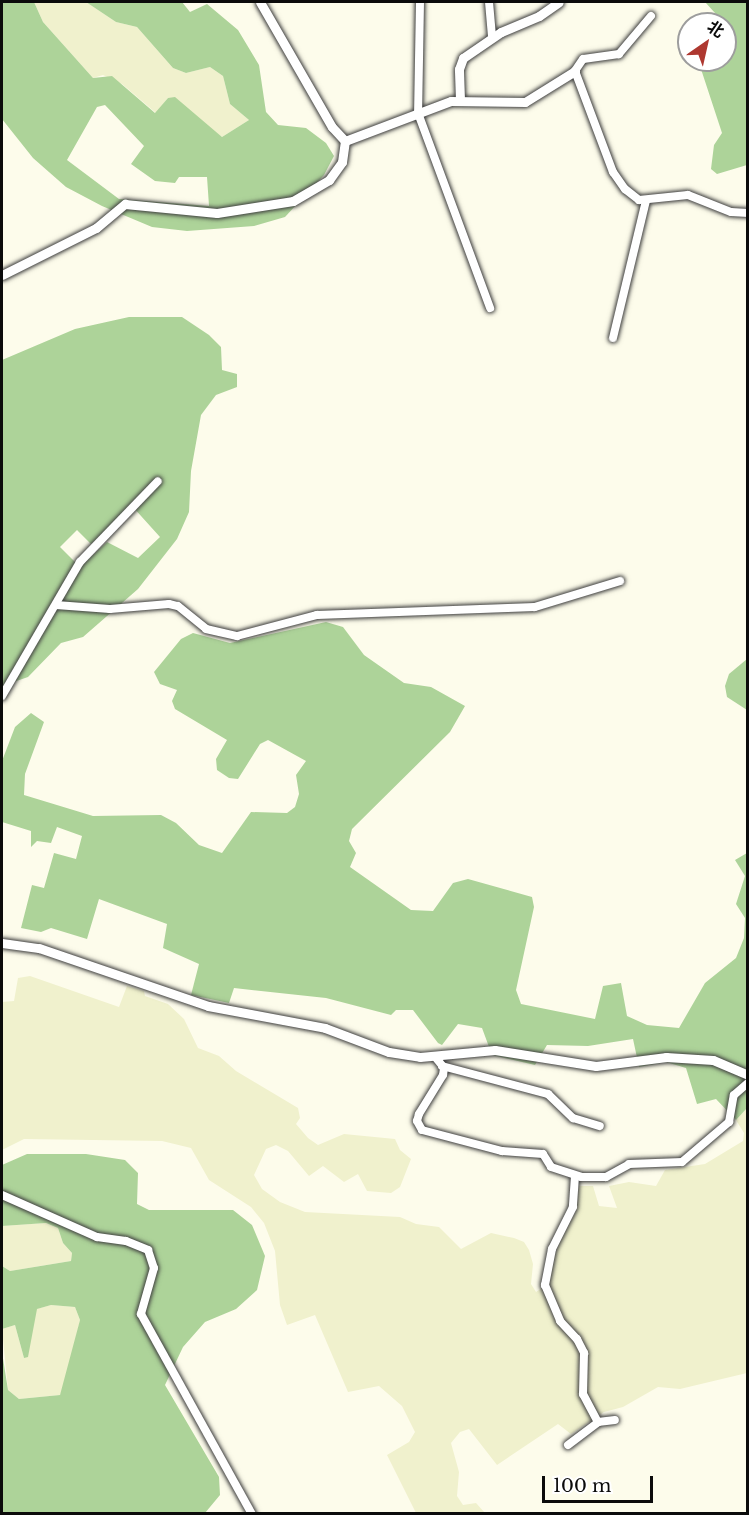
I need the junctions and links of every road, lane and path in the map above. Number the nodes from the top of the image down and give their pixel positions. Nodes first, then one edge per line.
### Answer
1 (260, 2) edge
2 (420, 2) edge
3 (489, 2) edge
4 (559, 2) edge
5 (651, 16) dead end
6 (492, 38) junction
7 (574, 71) junction
8 (460, 100) junction
9 (418, 113) junction
10 (345, 141) junction
11 (646, 201) junction
12 (747, 213) edge
13 (2, 275) edge
14 (490, 309) dead end
15 (613, 338) dead end
16 (159, 481) dead end
17 (620, 581) dead end
18 (56, 605) junction
19 (2, 696) edge
20 (2, 943) edge
21 (436, 1058) junction
22 (442, 1066) junction
23 (747, 1075) edge
24 (747, 1083) edge
25 (600, 1126) dead end
26 (575, 1176) junction
27 (2, 1195) edge
28 (615, 1420) dead end
29 (598, 1422) junction
30 (568, 1445) dead end
31 (252, 1514) edge

1 - 10 street
2 - 9 street
3 - 6 street
4 - 6 street
5 - 7 street
6 - 8 street
7 - 8 street
7 - 11 street
8 - 9 street
9 - 10 street
9 - 14 street
10 - 13 street
11 - 12 street
11 - 15 street
16 - 18 street
17 - 18 street
18 - 19 street
20 - 21 street
21 - 22 street
21 - 23 street
22 - 25 street
22 - 26 street
24 - 26 street
26 - 29 street
27 - 31 street
28 - 29 street
29 - 30 street

